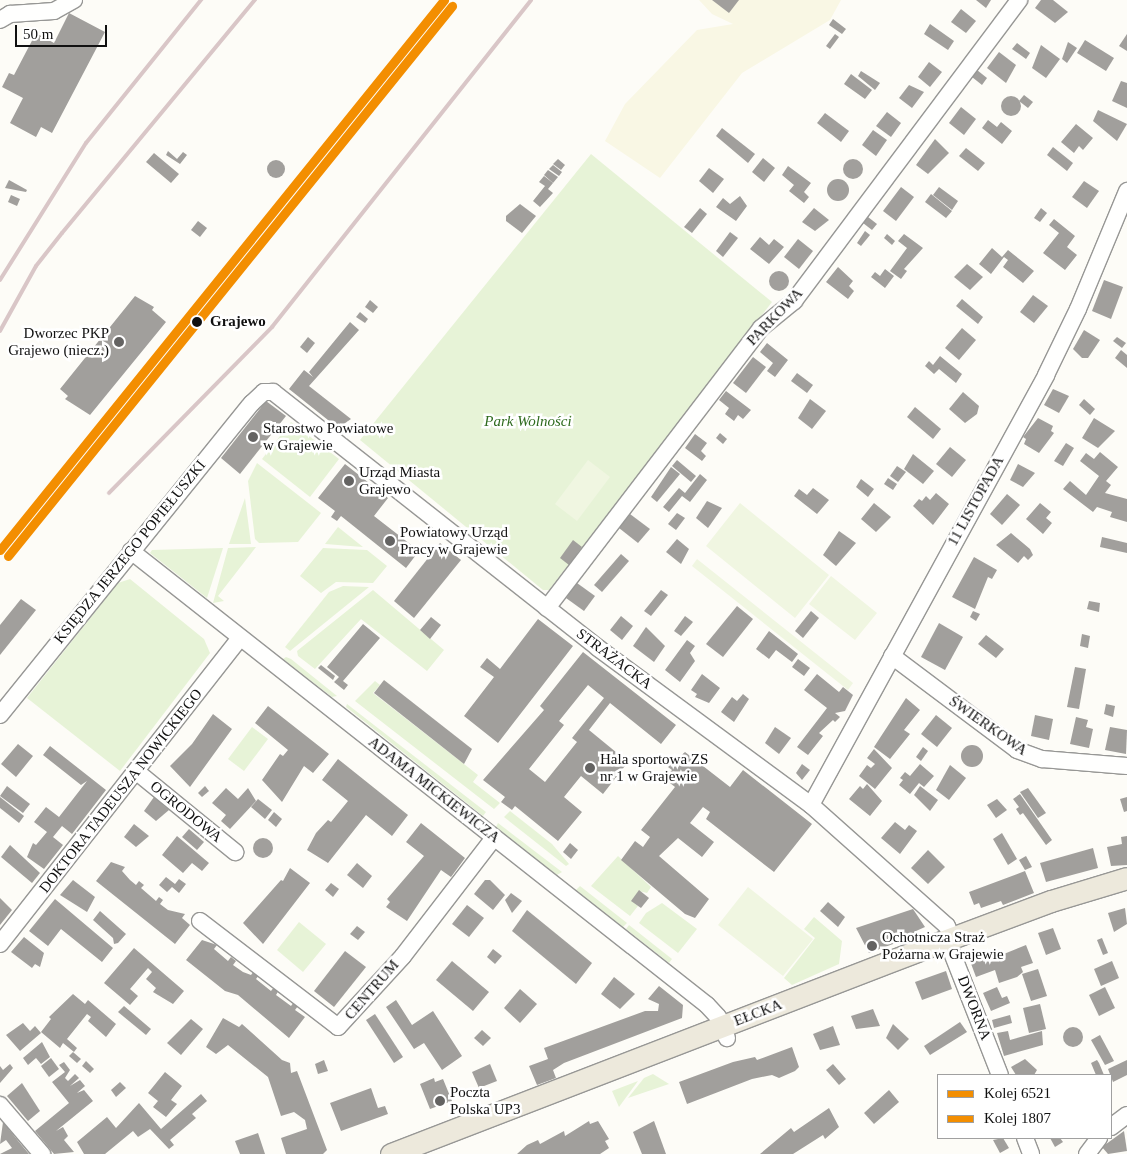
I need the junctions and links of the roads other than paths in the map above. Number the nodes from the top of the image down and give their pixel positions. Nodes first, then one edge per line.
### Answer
1 (74, 0) edge
2 (1019, 0) edge
3 (0, 20) edge
4 (1127, 190) edge
5 (264, 392) joint
6 (131, 551) junction
7 (547, 608) junction
8 (240, 638) junction
9 (892, 656) junction
10 (0, 715) edge
11 (1127, 766) edge
12 (137, 772) junction
13 (811, 805) junction
14 (494, 838) junction
15 (235, 852) dead end
16 (1127, 878) edge
17 (1127, 890) edge
18 (200, 921) dead end
19 (950, 943) junction
20 (0, 944) edge
21 (725, 1032) junction
22 (1000, 1074) edge
23 (0, 1106) edge
24 (1127, 1115) edge
25 (1112, 1126) edge
26 (1024, 1139) edge
27 (1098, 1139) edge
28 (42, 1154) edge
29 (391, 1154) edge
30 (422, 1154) edge
31 (1031, 1154) edge
32 (1087, 1154) edge

1 - 3 street
2 - 7 street, PARKOWA
4 - 9 street, 11 LISTOPADA
5 - 6 street, KSIĘDZA JERZEGO POPIEŁUSZKI
5 - 7 street, STRAŻACKA
6 - 8 street, ADAMA MICKIEWICZA
6 - 10 street, KSIĘDZA JERZEGO POPIEŁUSZKI
7 - 13 street, STRAŻACKA
8 - 12 street, DOKTORA TADEUSZA NOWICKIEGO
8 - 14 street, ADAMA MICKIEWICZA
9 - 11 street, ŚWIERKOWA
9 - 13 street, 11 LISTOPADA
12 - 15 street, OGRODOWA
12 - 20 street, DOKTORA TADEUSZA NOWICKIEGO
13 - 19 street, STRAŻACKA
14 - 18 street, CENTRUM
14 - 21 street, ADAMA MICKIEWICZA
16 - 19 main road, EŁCKA
17 - 19 main road, EŁCKA
19 - 21 main road, EŁCKA
19 - 22 street, DWORNA
21 - 29 main road, EŁCKA
21 - 30 main road, EŁCKA
23 - 28 street
24 - 25 street
26 - 31 street
27 - 32 street

